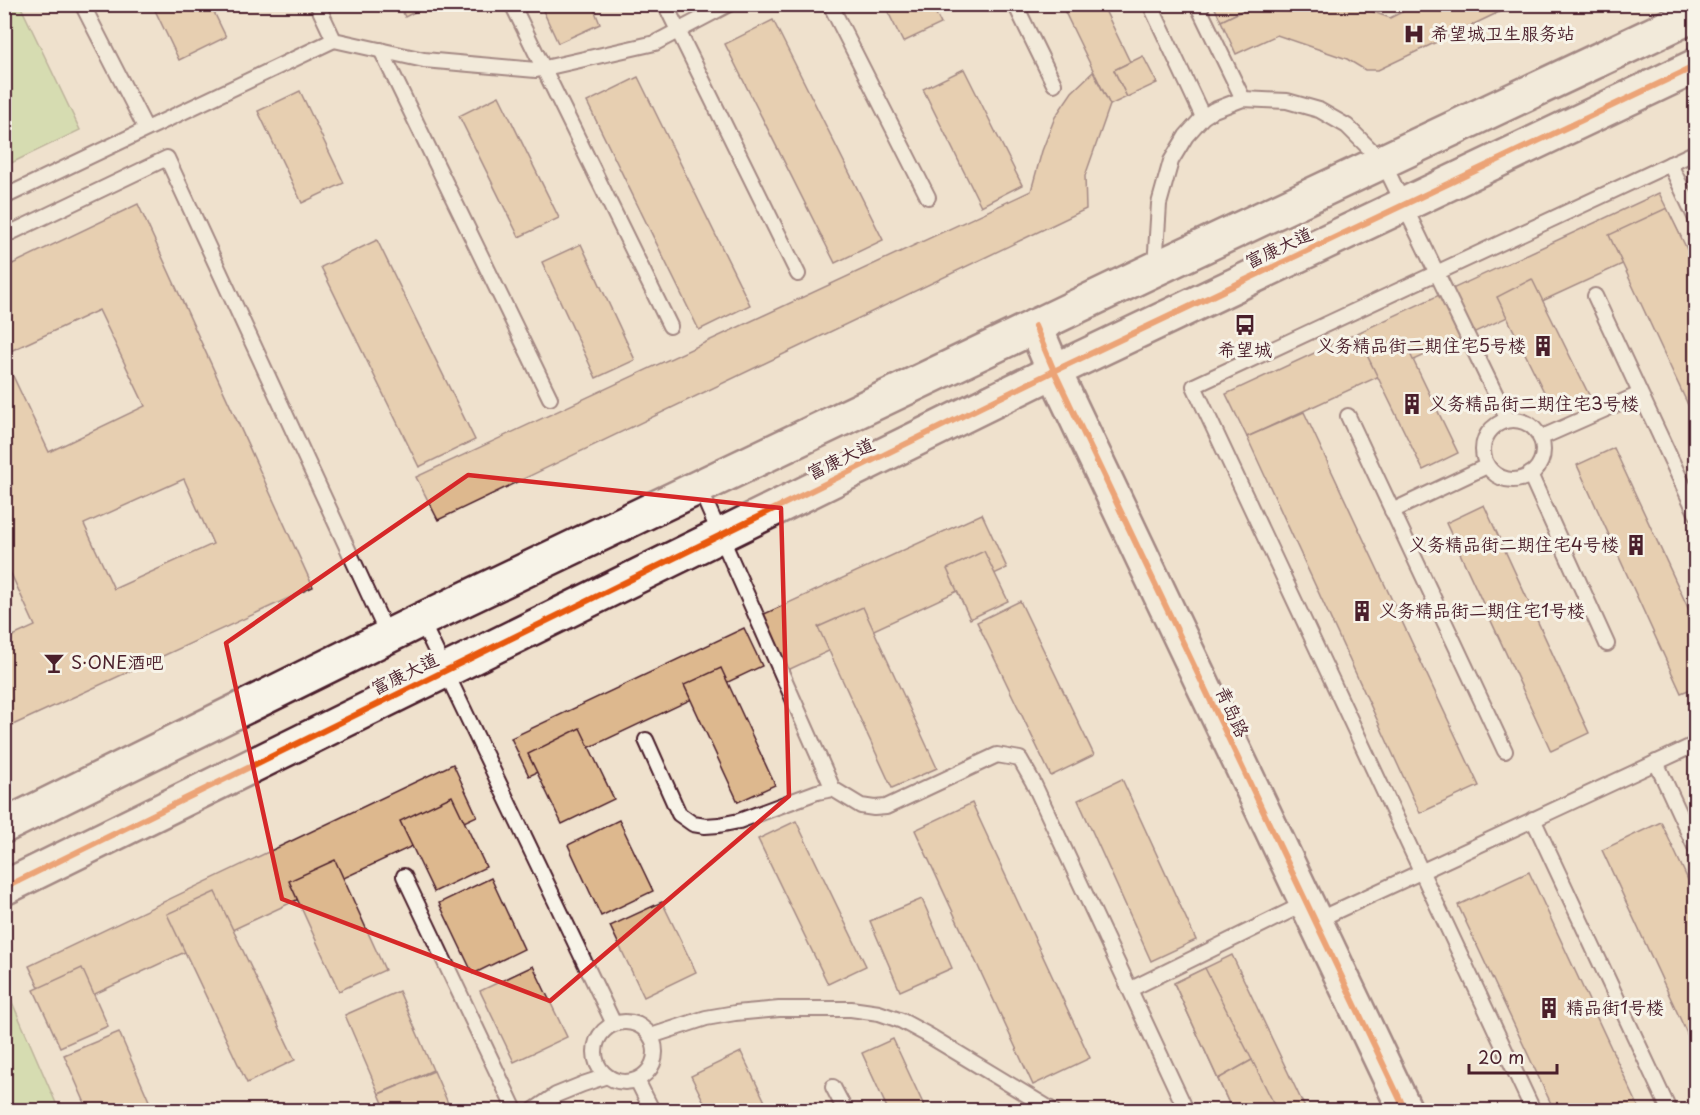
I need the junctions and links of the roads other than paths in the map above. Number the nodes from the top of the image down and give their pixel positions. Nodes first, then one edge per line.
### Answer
1 (82, 4) edge
2 (317, 4) edge
3 (512, 4) edge
4 (665, 4) edge
5 (729, 4) edge
6 (830, 4) edge
7 (1015, 4) edge
8 (1150, 4) edge
9 (1197, 4) edge
10 (1695, 14) edge
11 (678, 31) junction
12 (334, 40) junction
13 (381, 50) junction
14 (1695, 66) edge
15 (543, 68) junction
16 (1054, 84) dead end
17 (1243, 99) junction
18 (1203, 117) junction
19 (146, 129) junction
20 (1695, 152) edge
21 (1383, 162) junction
22 (1670, 164) junction
23 (4, 197) edge
24 (928, 197) dead end
25 (1404, 205) junction
26 (1695, 219) edge
27 (4, 236) edge
28 (1155, 269) junction
29 (1437, 273) junction
30 (798, 274) dead end
31 (1595, 296) dead end
32 (670, 326) dead end
33 (1035, 326) junction
34 (1054, 371) junction
35 (1640, 394) junction
36 (550, 398) dead end
37 (1348, 416) dead end
38 (1508, 420) junction
39 (1540, 438) junction
40 (1487, 466) junction
41 (1530, 474) junction
42 (699, 487) junction
43 (1392, 511) junction
44 (1695, 513) edge
45 (720, 536) junction
46 (421, 620) junction
47 (388, 636) junction
48 (1607, 644) dead end
49 (445, 671) junction
50 (646, 740) dead end
51 (1695, 744) edge
52 (1505, 752) dead end
53 (1656, 762) junction
54 (833, 789) junction
55 (1533, 819) junction
56 (4, 826) edge
57 (1695, 849) edge
58 (1421, 872) junction
59 (404, 876) dead end
60 (4, 888) edge
61 (1310, 912) junction
62 (1131, 989) junction
63 (614, 1024) junction
64 (651, 1036) junction
65 (607, 1076) junction
66 (637, 1080) junction
67 (833, 1087) dead end
68 (515, 1110) edge
69 (534, 1110) edge
70 (652, 1110) edge
71 (845, 1110) edge
72 (1052, 1110) edge
73 (1186, 1110) edge
74 (1405, 1110) edge
75 (1533, 1110) edge
76 (1669, 1110) edge

1 - 19 lane
2 - 12 lane
3 - 15 lane
4 - 11 lane
5 - 11 lane
6 - 24 lane
7 - 16 lane
8 - 18 lane
9 - 17 lane
10 - 21 street, 富康大道
11 - 15 lane
11 - 30 lane
12 - 13 lane
12 - 19 lane
13 - 15 lane
13 - 36 lane
14 - 25 street, 富康大道
15 - 32 lane
17 - 18 lane
17 - 21 lane
18 - 28 lane
19 - 23 lane
20 - 22 lane
21 - 25 lane
21 - 28 street, 富康大道
22 - 26 lane
22 - 29 lane
25 - 29 lane
25 - 34 street, 富康大道
27 - 47 lane
28 - 33 street, 富康大道
29 - 38 lane
29 - 58 lane
31 - 35 lane
33 - 34 street, 青岛路
33 - 42 street, 富康大道
34 - 45 street, 富康大道
34 - 61 street, 青岛路
35 - 39 lane
35 - 44 lane
37 - 43 lane
38 - 39 lane
38 - 40 lane
39 - 41 lane
40 - 41 lane
40 - 43 lane
41 - 48 lane
42 - 45 lane
42 - 46 street, 富康大道
43 - 52 lane
45 - 49 street, 富康大道
45 - 54 lane
46 - 47 street, 富康大道
46 - 49 lane
47 - 56 street, 富康大道
49 - 60 street, 富康大道
49 - 63 lane
50 - 54 lane
51 - 53 lane
53 - 55 lane
53 - 57 lane
54 - 62 lane
55 - 58 lane
55 - 76 lane
58 - 61 lane
58 - 75 lane
59 - 68 lane
61 - 62 lane
61 - 74 street, 青岛路
62 - 73 lane
63 - 64 lane
63 - 65 lane
64 - 66 lane
64 - 72 lane
65 - 66 lane
65 - 69 lane
66 - 70 lane
67 - 71 lane

